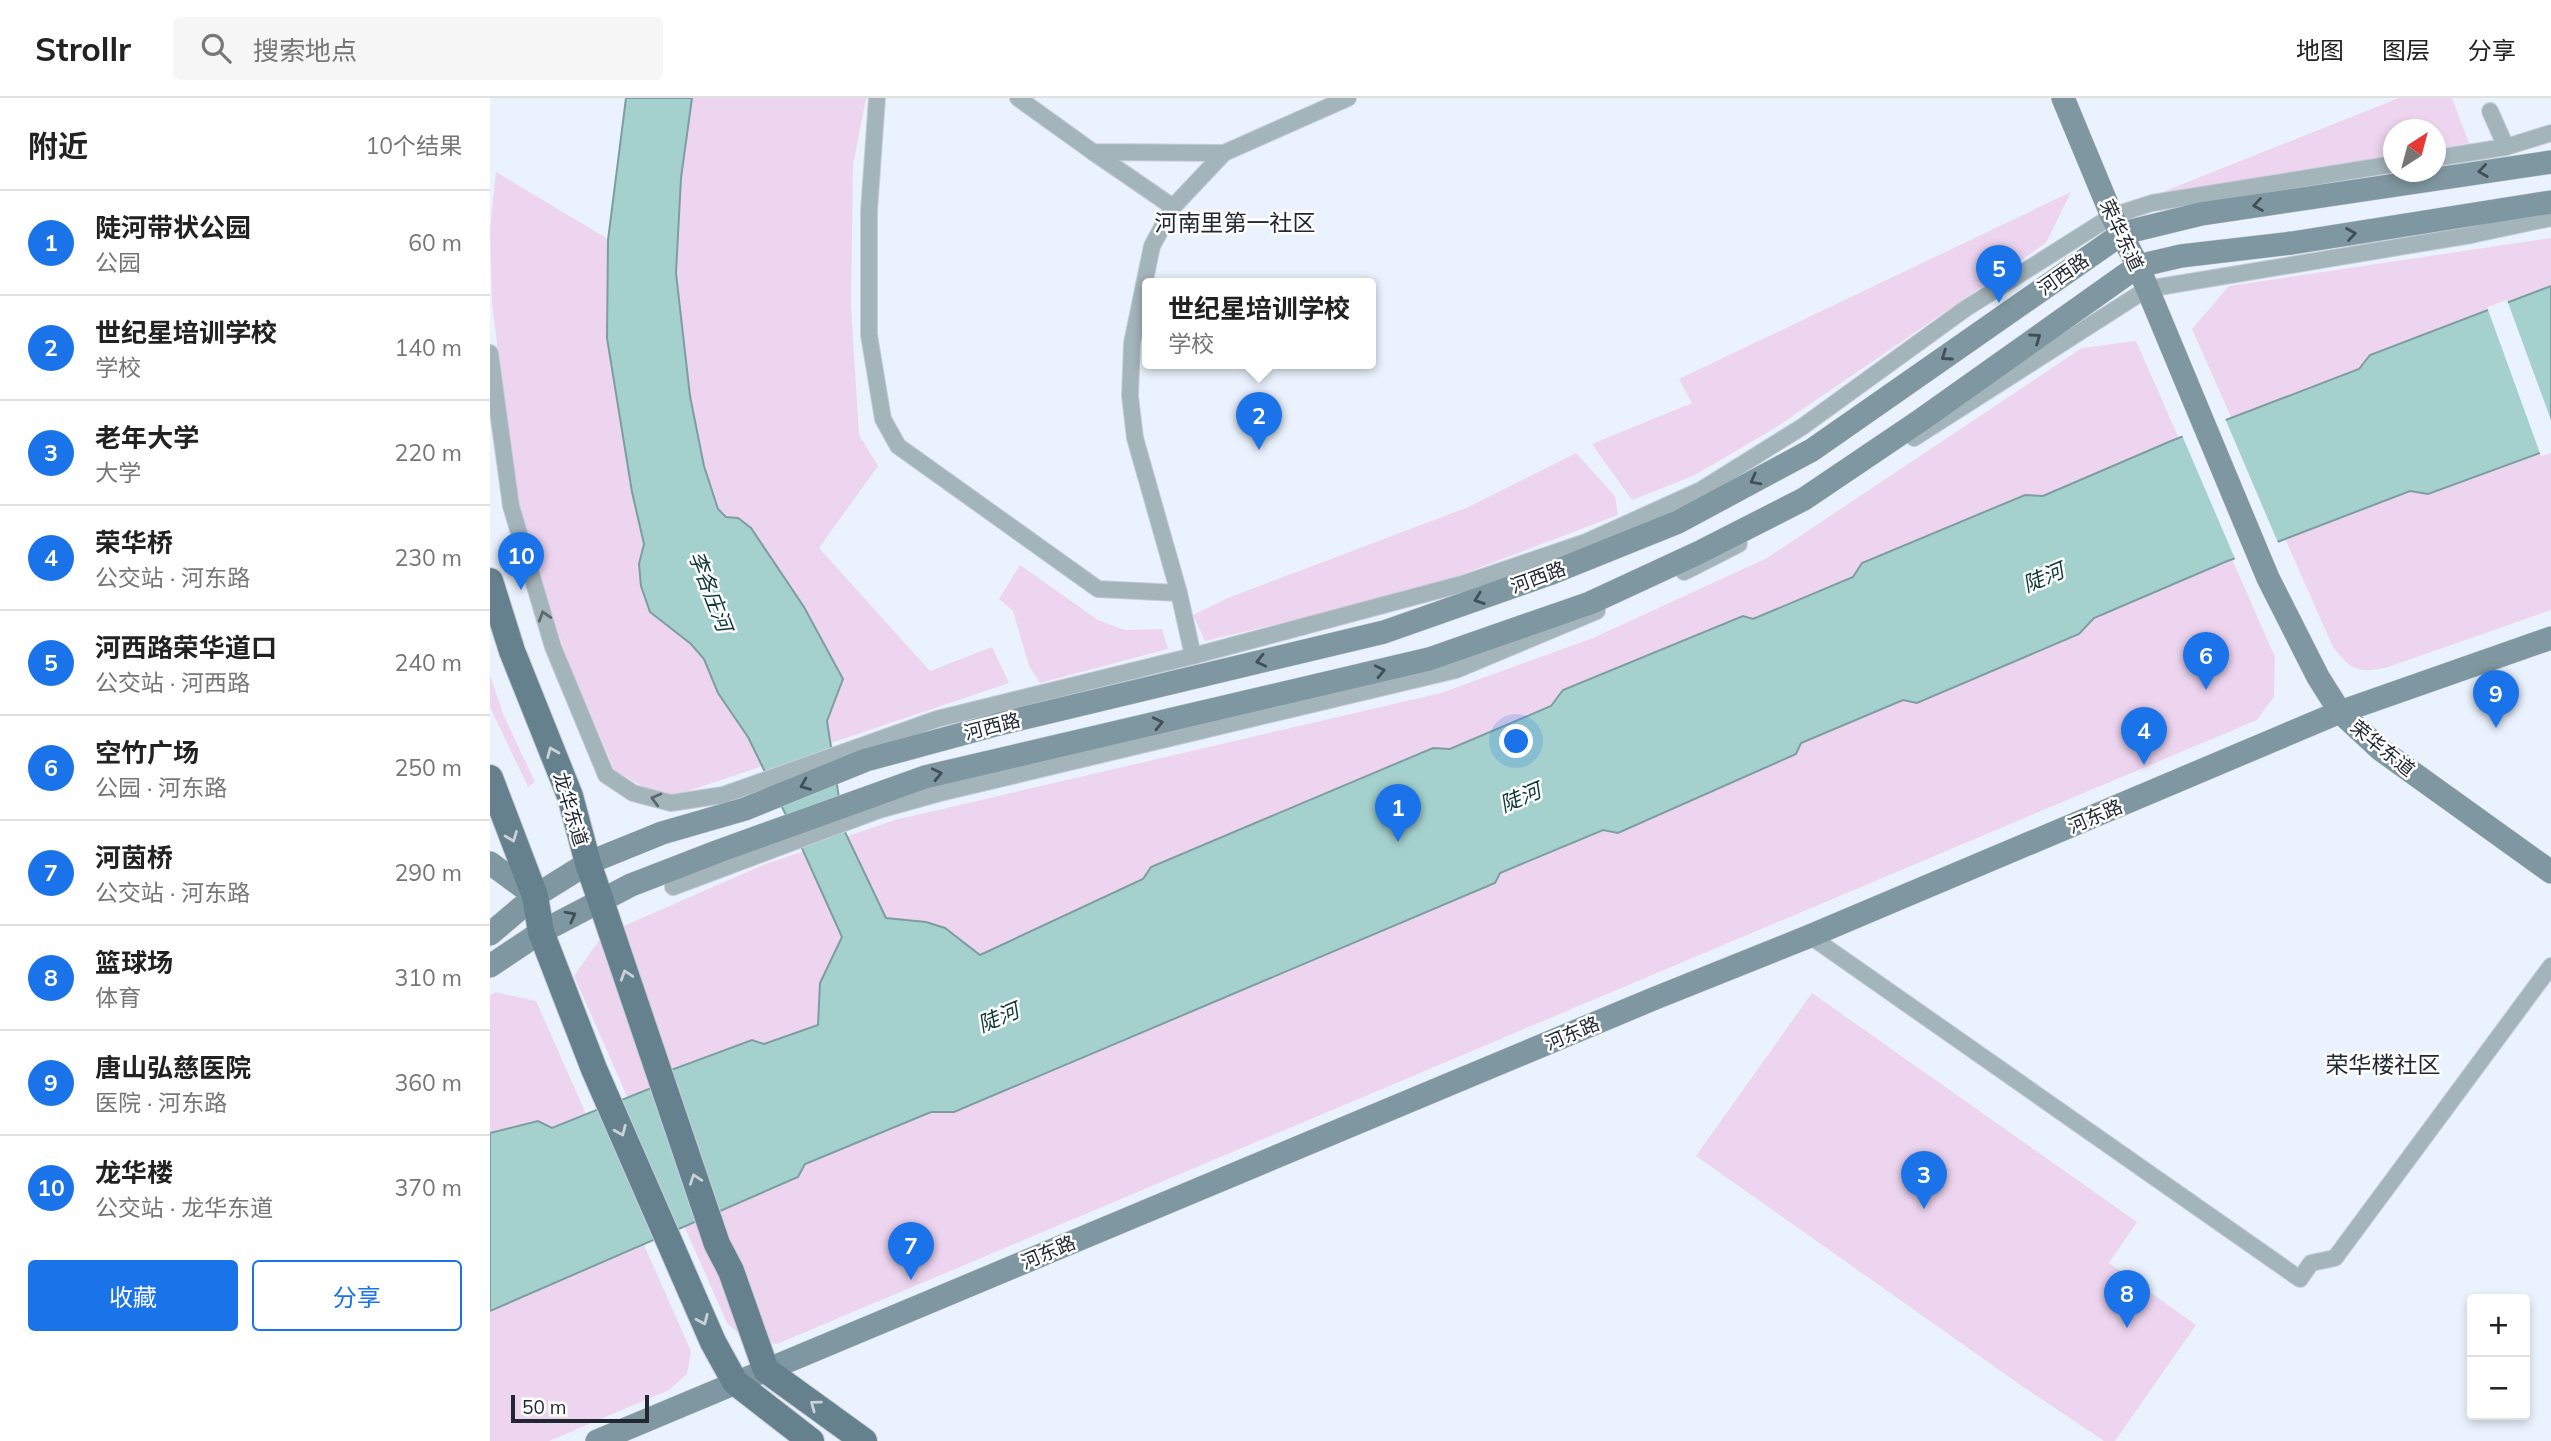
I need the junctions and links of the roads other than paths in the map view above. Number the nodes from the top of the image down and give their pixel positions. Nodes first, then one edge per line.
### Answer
1 (877, 98) edge
2 (1018, 98) edge
3 (1349, 98) edge
4 (2063, 98) edge
5 (2490, 111) dead end
6 (2551, 134) edge
7 (2506, 147) junction
8 (1093, 152) junction
9 (1224, 153) junction
10 (2446, 156) edge
11 (2551, 162) edge
12 (2383, 166) edge
13 (2551, 202) edge
14 (1173, 207) junction
15 (2551, 218) edge
16 (2118, 225) junction
17 (2138, 266) junction
18 (1145, 278) edge
19 (2147, 289) junction
20 (1142, 294) edge
21 (490, 353) edge
22 (490, 580) edge
23 (1179, 593) junction
24 (2551, 638) edge
25 (1193, 656) junction
26 (2340, 712) junction
27 (858, 755) junction
28 (490, 778) edge
29 (875, 802) junction
30 (764, 843) junction
31 (490, 863) edge
32 (588, 863) junction
33 (2551, 872) edge
34 (673, 887) dead end
35 (535, 896) junction
36 (601, 900) junction
37 (541, 932) junction
38 (490, 934) edge
39 (1810, 936) junction
40 (490, 966) edge
41 (2551, 966) edge
42 (766, 1370) junction
43 (735, 1382) junction
44 (597, 1441) edge
45 (811, 1441) edge
46 (864, 1441) edge

1 - 23 street
2 - 8 street
3 - 9 street
4 - 16 main road, 荣华东道
5 - 7 street
6 - 7 street
7 - 10 street
8 - 9 street
8 - 14 street
9 - 14 street
11 -> 16 main road, 河西路
12 - 16 street
17 -> 13 main road, 河西路
14 - 18 street
15 - 19 street
16 - 17 main road, 荣华东道
16 - 25 street
16 -> 27 main road, 河西路
17 - 19 main road, 荣华东道
29 -> 17 main road, 河西路
19 - 26 main road, 荣华东道
19 - 29 street
20 - 23 street
27 -> 21 street
32 -> 22 main road, 龙华东道
23 - 25 street
24 - 26 main road, 河东路
25 - 27 street
26 - 33 main road, 荣华东道
26 - 39 main road, 河东路
27 -> 32 main road, 河西路
28 -> 35 main road
29 - 30 main road, 河西路
30 - 34 street
30 - 36 main road, 河西路
31 - 35 main road
32 - 35 main road, 河西路
32 - 36 main road, 龙华东道
35 - 37 main road
35 - 38 main road, 河西路
37 -> 36 main road, 河西路
42 -> 36 main road, 龙华东道
37 - 40 main road, 河西路
37 -> 43 main road
39 - 41 street
39 - 42 main road, 河东路
42 - 43 main road, 河东路
46 -> 42 main road
43 - 44 main road, 河东路
43 - 45 main road

